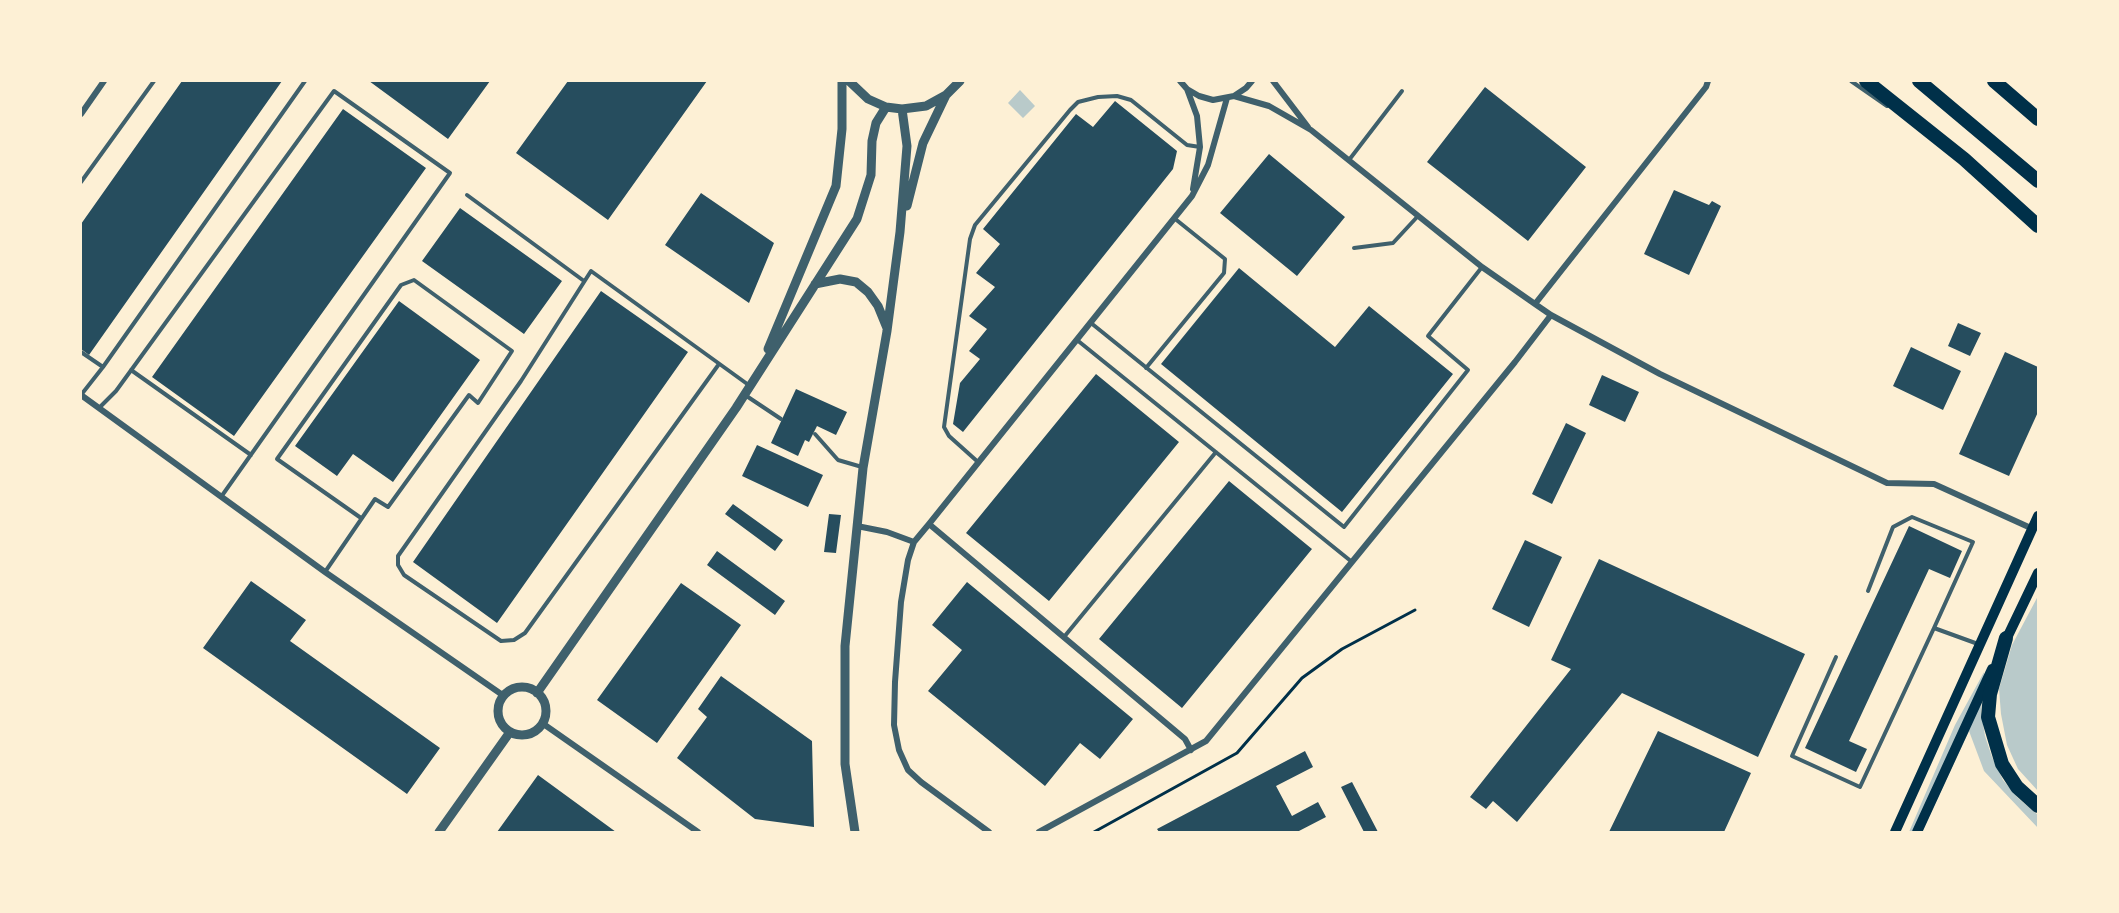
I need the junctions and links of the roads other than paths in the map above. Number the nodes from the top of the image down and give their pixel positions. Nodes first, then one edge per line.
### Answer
1 (104, 81) edge
2 (154, 81) edge
3 (305, 81) edge
4 (842, 81) edge
5 (849, 81) edge
6 (1180, 81) edge
7 (1252, 81) edge
8 (1272, 81) edge
9 (1708, 81) edge
10 (1851, 81) edge
11 (1866, 81) edge
12 (1919, 81) edge
13 (1994, 81) edge
14 (961, 82) edge
15 (1187, 89) junction
16 (1402, 91) dead end
17 (946, 95) junction
18 (1231, 97) junction
19 (886, 107) junction
20 (902, 109) junction
21 (81, 114) edge
22 (2038, 119) edge
23 (1311, 130) junction
24 (1200, 147) junction
25 (1964, 159) junction
26 (1349, 160) junction
27 (2038, 181) edge
28 (81, 182) edge
29 (467, 195) dead end
30 (1192, 196) junction
31 (1418, 216) junction
32 (1174, 218) junction
33 (2038, 226) edge
34 (900, 232) junction
35 (1354, 248) dead end
36 (1482, 267) junction
37 (584, 281) junction
38 (815, 284) junction
39 (1534, 304) junction
40 (1551, 315) junction
41 (1090, 322) junction
42 (887, 330) junction
43 (1076, 340) junction
44 (81, 352) edge
45 (719, 364) junction
46 (103, 367) junction
47 (761, 368) junction
48 (1146, 368) junction
49 (131, 370) junction
50 (750, 387) junction
51 (81, 395) edge
52 (745, 395) junction
53 (99, 408) junction
54 (781, 419) dead end
55 (815, 434) dead end
56 (1216, 452) junction
57 (251, 455) junction
58 (978, 462) junction
59 (863, 468) junction
60 (220, 497) junction
61 (2038, 516) edge
62 (361, 518) junction
63 (929, 524) junction
64 (857, 526) junction
65 (2033, 529) junction
66 (914, 542) junction
67 (1352, 562) junction
68 (324, 573) junction
69 (2038, 573) edge
70 (1868, 591) dead end
71 (1934, 627) junction
72 (1064, 636) junction
73 (2006, 638) junction
74 (1979, 644) junction
75 (1836, 657) dead end
76 (537, 693) junction
77 (504, 696) junction
78 (542, 723) junction
79 (510, 732) junction
80 (1191, 750) junction
81 (2038, 806) edge
82 (439, 832) edge
83 (698, 832) edge
84 (855, 832) edge
85 (989, 832) edge
86 (1039, 832) edge
87 (1895, 832) edge
88 (1917, 832) edge

1 - 21 street
2 - 28 lane
3 - 46 lane
4 - 47 street
5 - 19 street
6 - 15 street
7 - 18 street
8 - 23 street
9 - 39 street
10 - 25 lane
11 - 25 highway
12 - 27 highway
13 - 22 highway
14 - 17 street
15 - 18 street
15 - 24 street
16 - 26 lane
17 - 20 street
17 - 34 street
18 - 23 street
18 - 30 street
19 - 20 street
19 - 38 street
20 - 34 street
23 - 26 street
24 - 30 street
24 - 58 lane
25 - 33 highway
26 - 31 street
29 - 37 lane
30 - 32 street
31 - 35 lane
31 - 36 street
32 - 41 street
32 - 48 lane
34 - 42 street
36 - 39 street
36 - 48 lane
37 - 45 lane
37 - 45 lane
38 - 42 street
38 - 47 street
39 - 40 street
40 - 65 street
40 - 67 street
41 - 43 street
41 - 48 lane
42 - 59 street
43 - 56 lane
43 - 58 street
44 - 46 lane
45 - 50 lane
46 - 51 lane
47 - 50 street
49 - 53 lane
49 - 57 lane
49 - 57 lane
50 - 52 street
51 - 53 street
52 - 54 lane
52 - 76 street
53 - 60 street
55 - 59 lane
56 - 67 lane
56 - 72 lane
57 - 60 lane
58 - 63 street
59 - 64 street
60 - 68 street
61 - 65 main road
62 - 62 lane
62 - 68 lane
63 - 66 street
63 - 72 street
64 - 66 street
64 - 84 street
65 - 74 main road
66 - 85 street
67 - 80 street
68 - 77 street
69 - 73 main road
70 - 71 lane
71 - 74 lane
71 - 75 lane
72 - 80 street
73 - 81 highway
73 - 88 main road
74 - 87 main road
76 - 77 street
76 - 78 street
77 - 79 street
78 - 79 street
78 - 83 street
79 - 82 street
80 - 86 street

